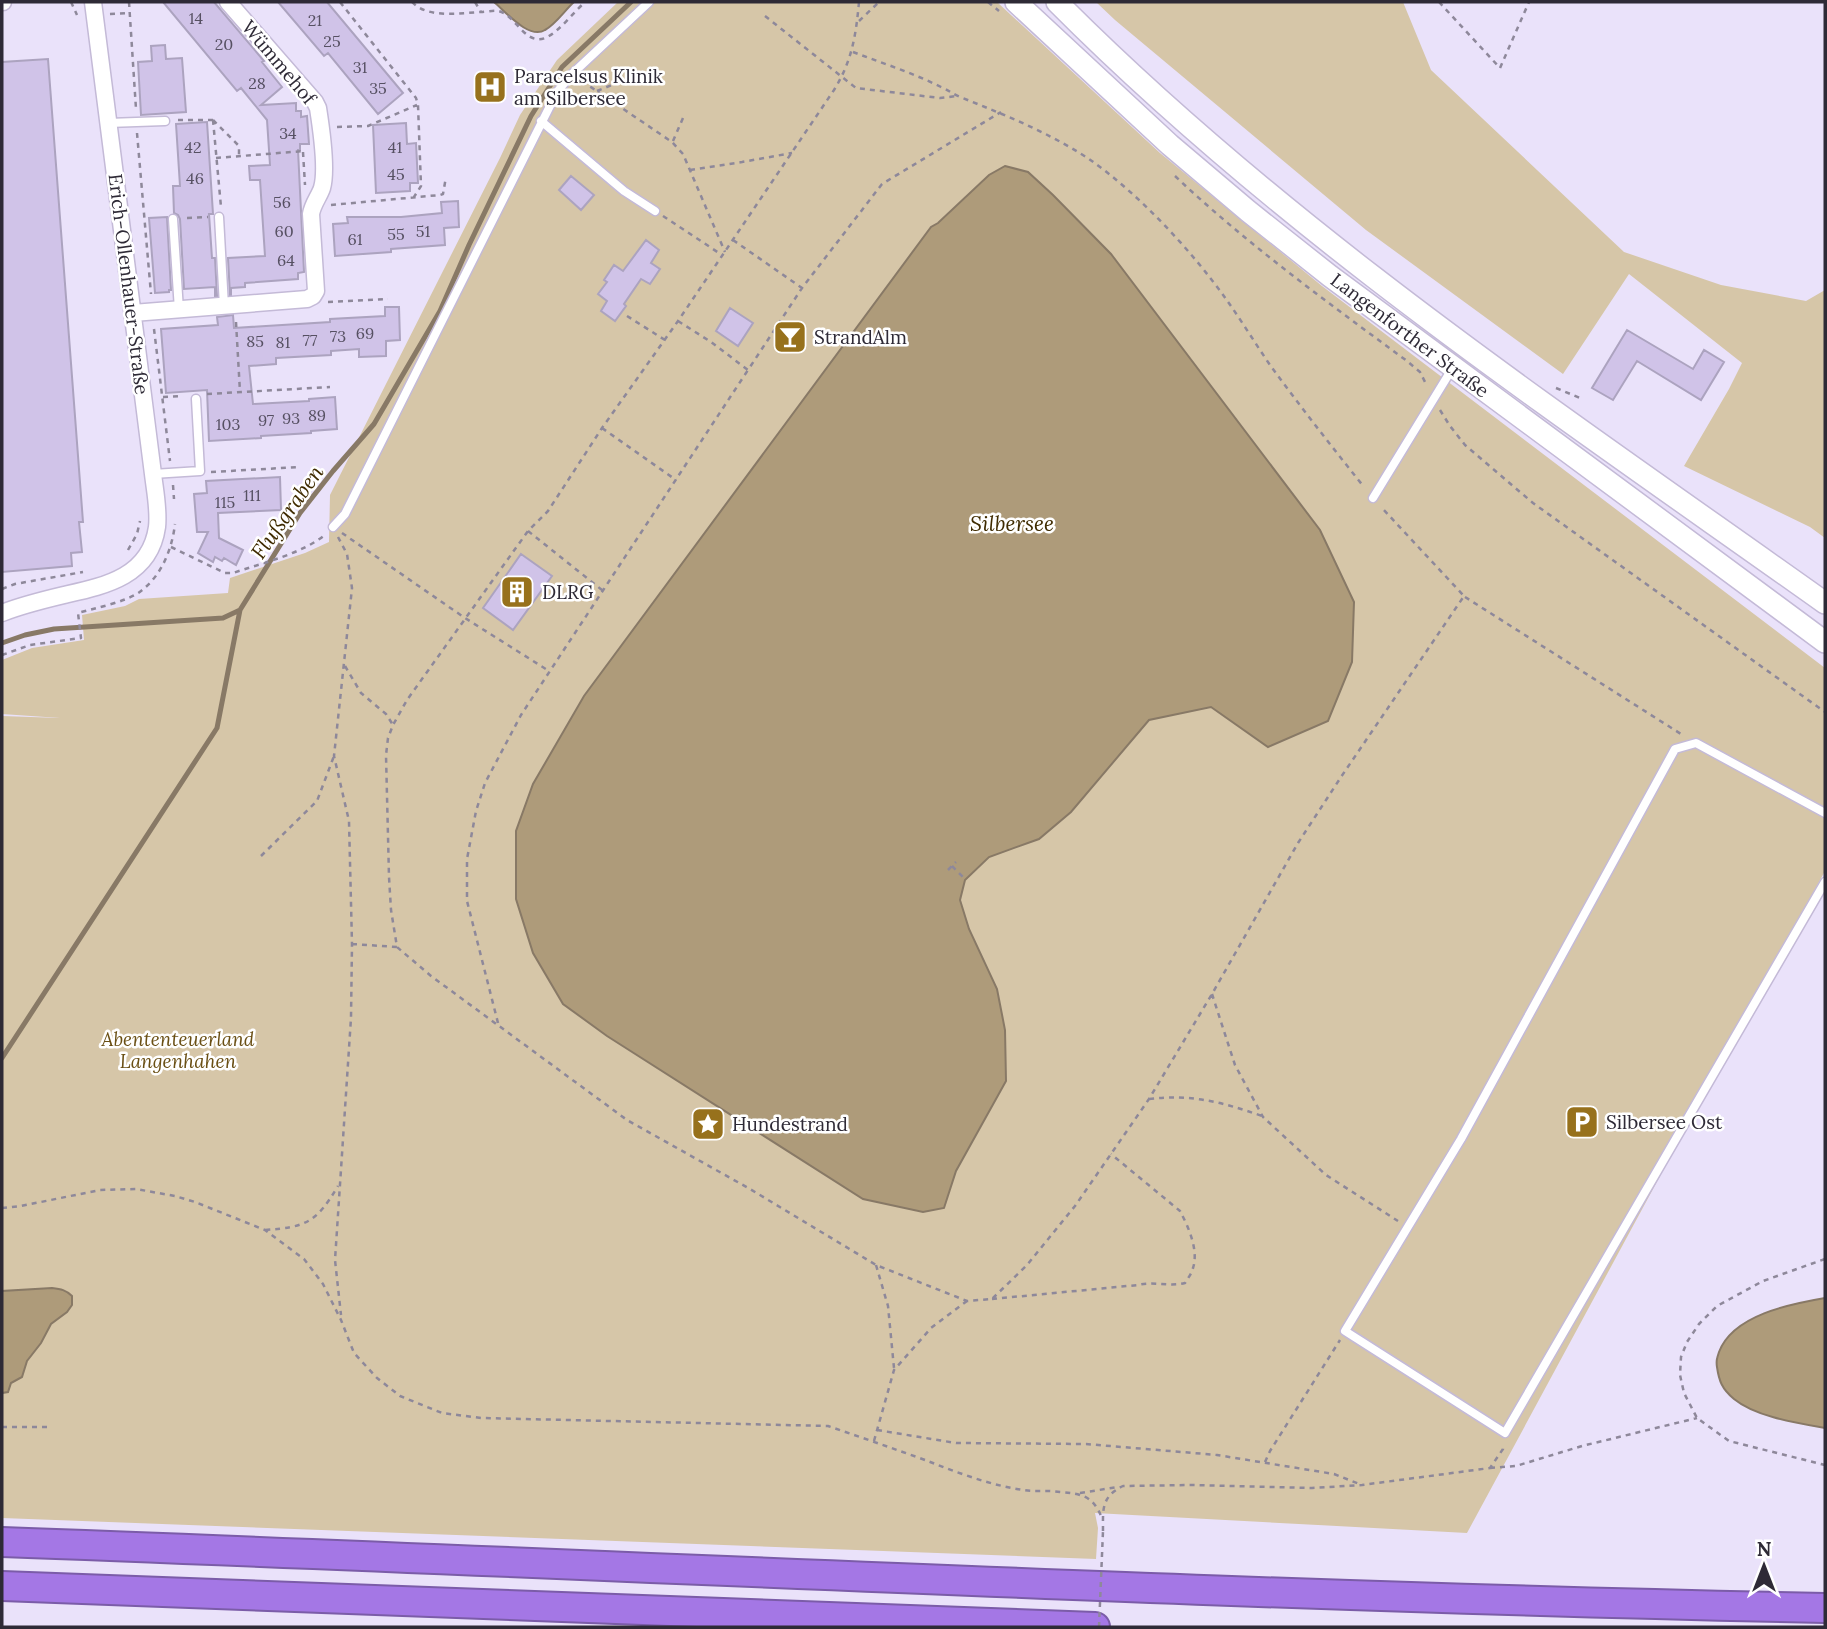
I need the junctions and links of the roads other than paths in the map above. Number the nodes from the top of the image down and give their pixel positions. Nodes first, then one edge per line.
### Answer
1 (93, 2) edge
2 (228, 2) edge
3 (649, 2) edge
4 (1057, 2) edge
5 (1007, 6) edge
6 (165, 121) road end
7 (541, 121) junction
8 (108, 123) junction
9 (655, 211) road end
10 (219, 217) road end
11 (173, 219) road end
12 (229, 306) junction
13 (179, 310) junction
14 (133, 313) junction
15 (1452, 368) junction
16 (195, 399) dead end
17 (153, 474) junction
18 (1373, 498) road end
19 (333, 527) road end
20 (1825, 603) edge
21 (2, 612) edge
22 (1825, 642) edge
23 (1825, 813) edge
24 (1825, 882) edge
25 (2, 1542) edge
26 (2, 1586) edge
27 (1825, 1608) edge
28 (1097, 1627) edge

1 - 8 street, Erich-Ollenhauer-Straße
2 - 12 street, Wümmehof
3 - 7 lane
4 - 20 main road, Langenforther Straße
5 - 15 main road, Langenforther Straße
6 - 8 lane
7 - 9 lane
7 - 19 lane
8 - 14 street, Erich-Ollenhauer-Straße
10 - 12 lane
11 - 13 lane
12 - 13 street
13 - 14 street
14 - 17 street, Erich-Ollenhauer-Straße
15 - 18 lane
15 - 22 main road, Langenforther Straße
16 - 17 lane
17 - 21 street, Erich-Ollenhauer-Straße
23 - 24 lane
25 - 27 highway
26 - 28 highway

